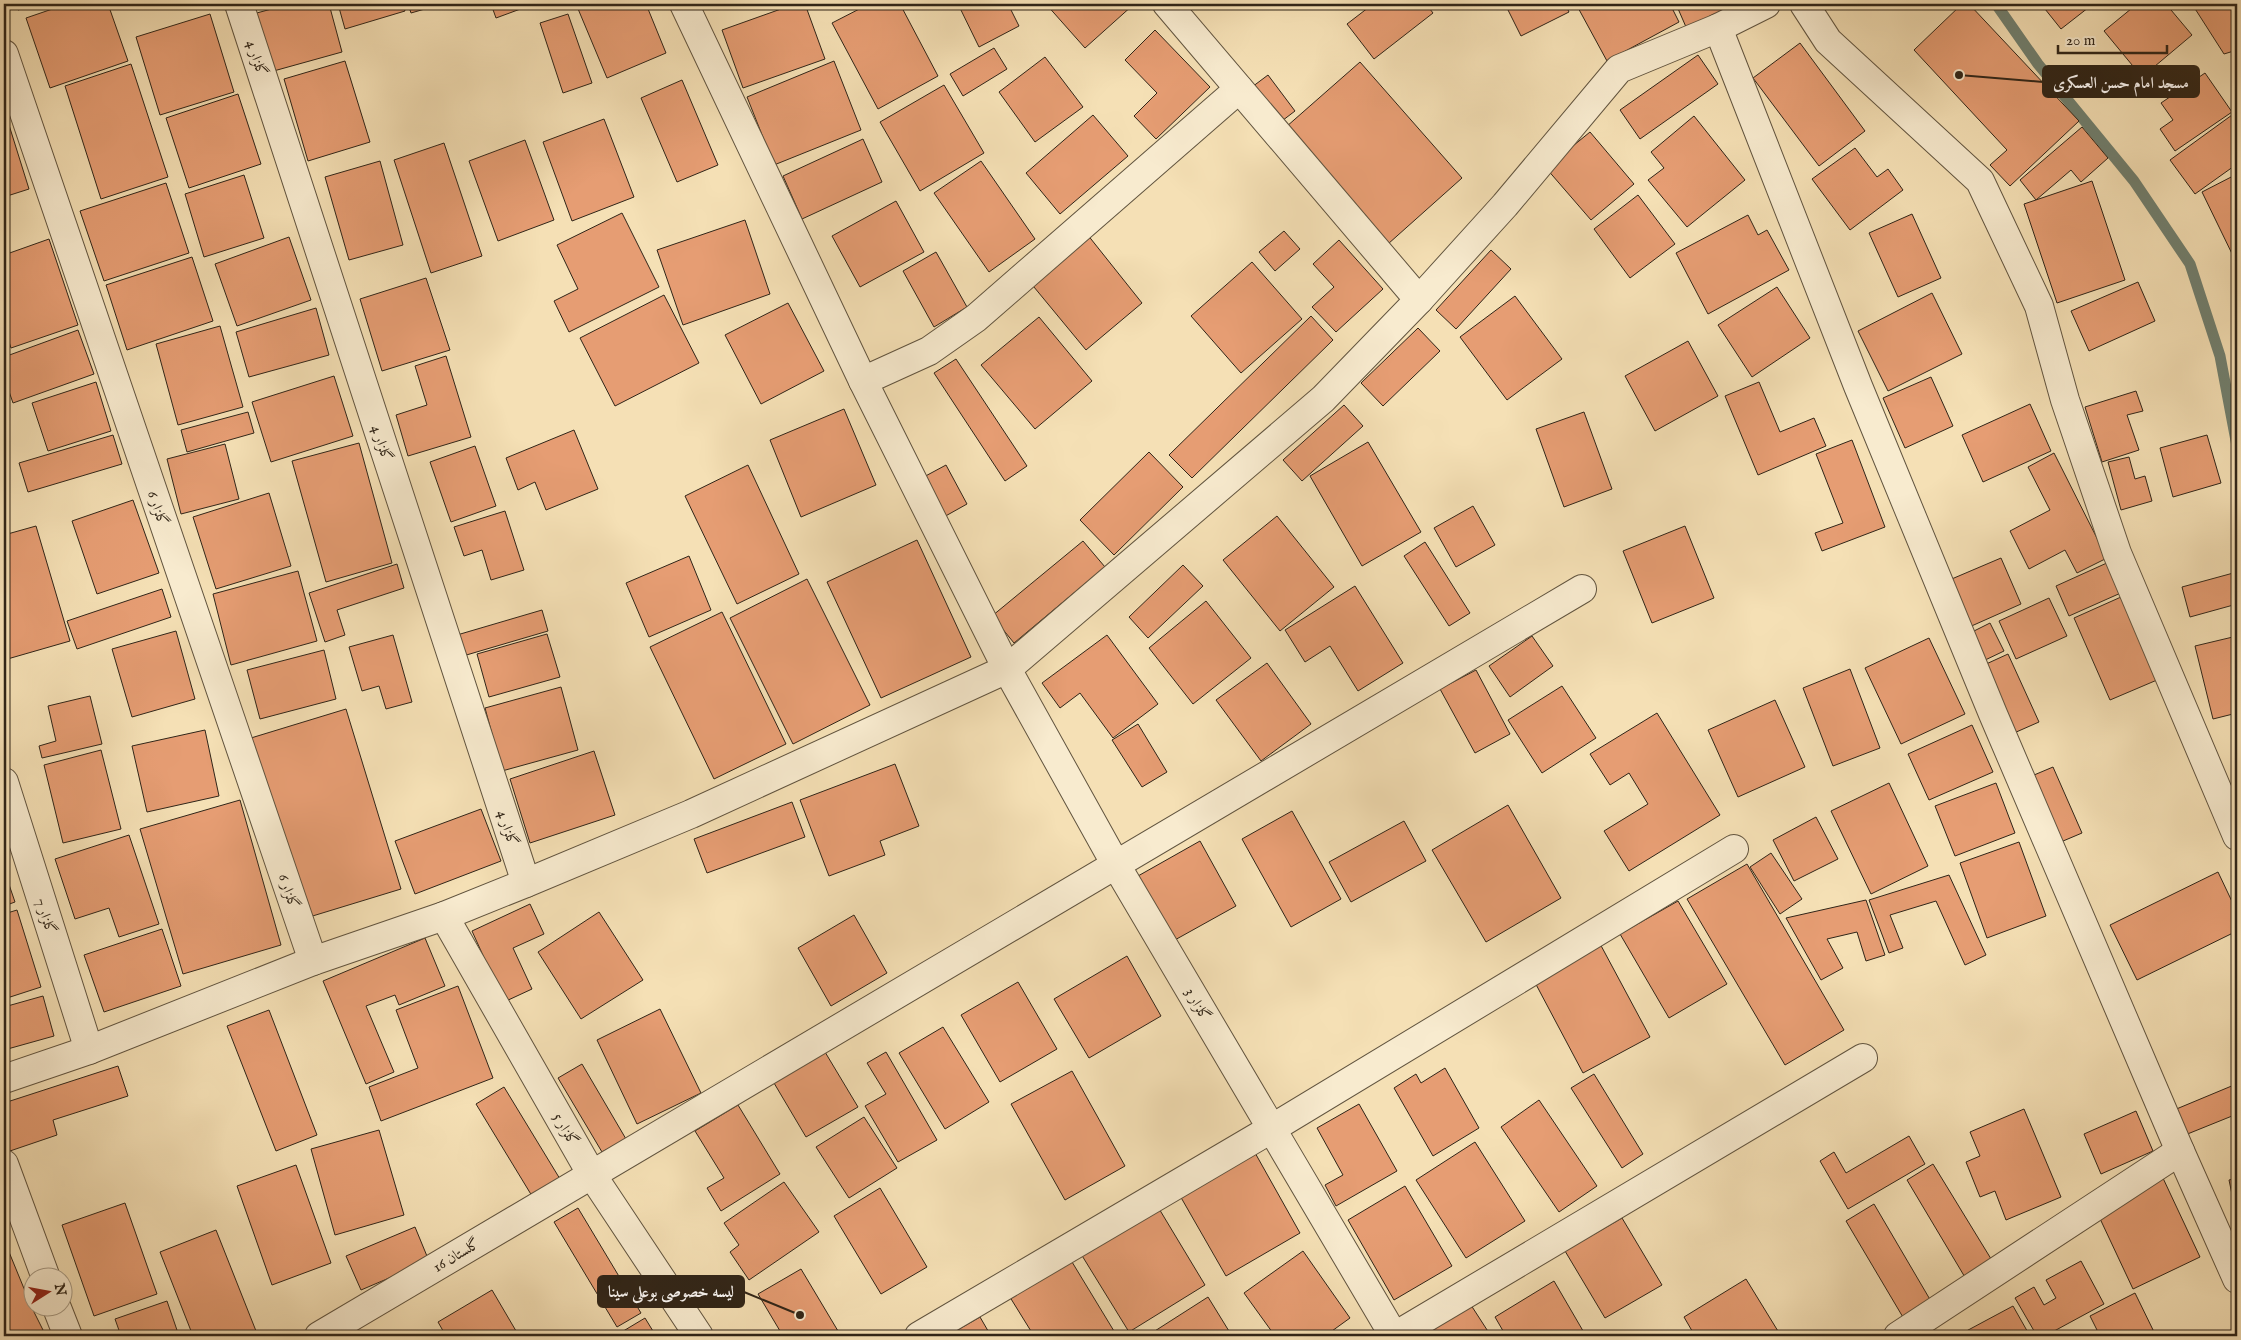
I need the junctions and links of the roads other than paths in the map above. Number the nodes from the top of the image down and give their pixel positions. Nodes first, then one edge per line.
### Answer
1 (239, 4) edge
2 (684, 4) edge
3 (1167, 4) edge
4 (1766, 4) edge
5 (1804, 4) edge
6 (1718, 28) junction
7 (4, 54) edge
8 (1240, 89) junction
9 (1418, 300) junction
10 (863, 381) junction
11 (1582, 589) dead end
12 (1007, 669) junction
13 (4, 782) edge
14 (2237, 836) edge
15 (1734, 849) dead end
16 (1116, 865) junction
17 (526, 883) junction
18 (444, 916) junction
19 (313, 961) junction
20 (89, 1050) junction
21 (1863, 1058) dead end
22 (4, 1079) edge
23 (1271, 1128) junction
24 (2180, 1151) junction
25 (4, 1164) edge
26 (592, 1175) junction
27 (42, 1268) edge
28 (2237, 1279) edge
29 (61, 1318) edge
30 (68, 1336) edge
31 (319, 1336) edge
32 (699, 1336) edge
33 (919, 1336) edge
34 (1394, 1336) edge
35 (1898, 1336) edge

1 - 17 street, گلزار 4
2 - 10 street, گلزار 3
3 - 8 street
4 - 6 street
5 - 14 street
6 - 9 street
6 - 24 street
7 - 19 street, گلزار 6
8 - 9 street
8 - 10 street
9 - 12 street
10 - 12 street, گلزار 3
11 - 16 street, گلستان 16
12 - 16 street, گلزار 3
12 - 17 street
13 - 20 street, گلزار 7
15 - 23 street
16 - 23 street, گلزار 3
16 - 26 street, گلستان 16
17 - 18 street
18 - 19 street
18 - 26 street, گلزار 5
19 - 20 street
20 - 22 street
21 - 34 street
23 - 33 street
23 - 34 street, گلزار 3
24 - 28 street
24 - 35 street
25 - 27 street
26 - 31 street, گلستان 16
26 - 32 street, گلزار 5
29 - 30 street

